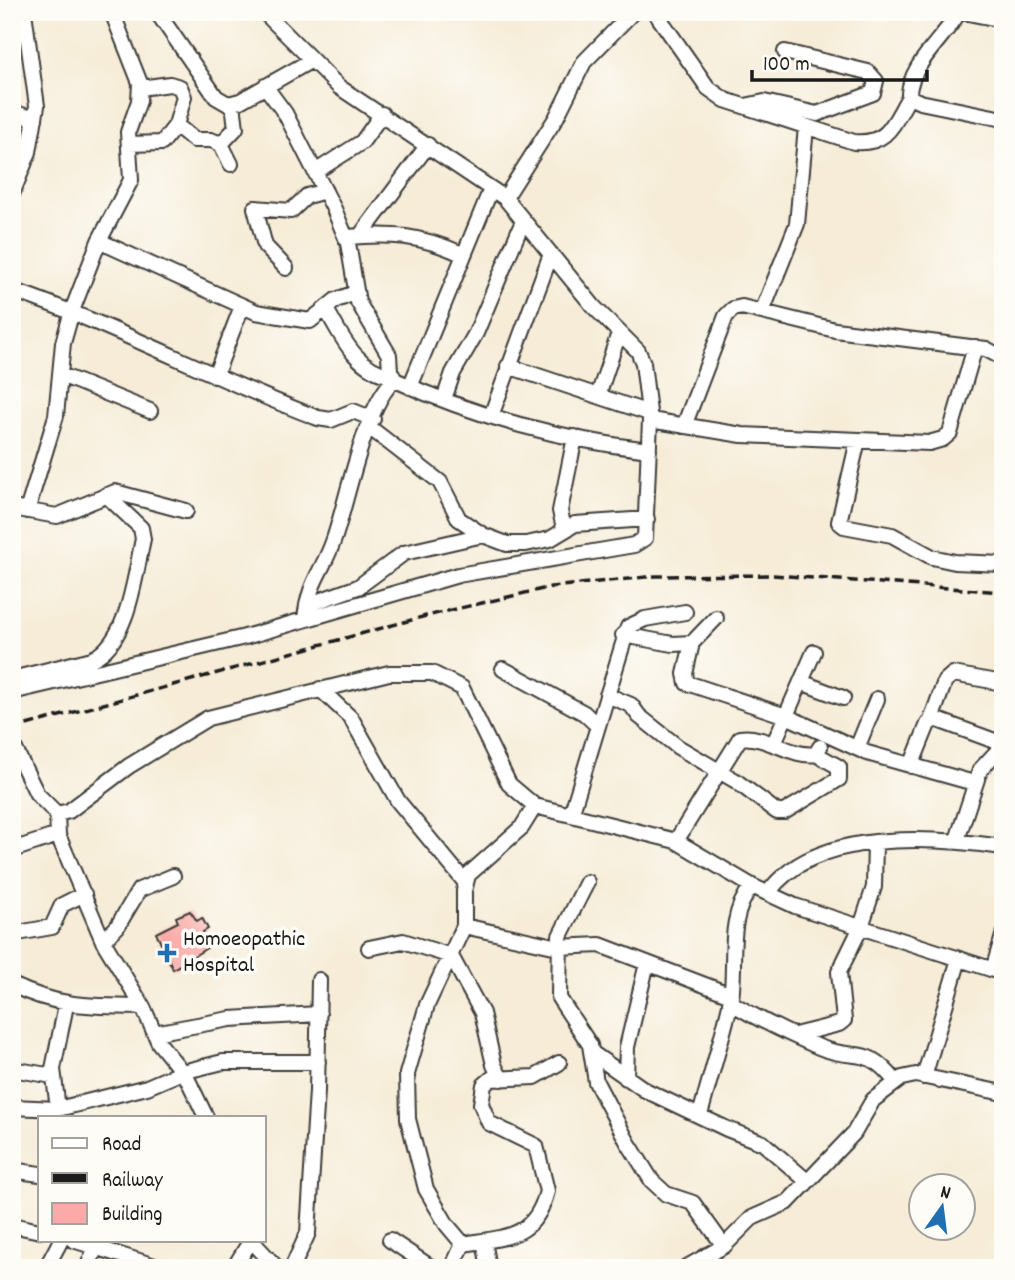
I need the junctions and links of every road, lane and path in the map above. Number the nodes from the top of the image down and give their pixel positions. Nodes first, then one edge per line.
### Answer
1 (24, 12) edge
2 (112, 12) edge
3 (157, 12) edge
4 (264, 12) edge
5 (634, 12) edge
6 (655, 12) edge
7 (961, 12) edge
8 (1003, 20) edge
9 (785, 52) dead end
10 (312, 60) junction
11 (265, 86) junction
12 (140, 88) junction
13 (909, 97) junction
14 (233, 104) junction
15 (744, 106) junction
16 (12, 112) edge
17 (382, 114) junction
18 (1003, 118) edge
19 (35, 119) junction
20 (176, 125) junction
21 (806, 127) junction
22 (129, 144) junction
23 (221, 144) junction
24 (428, 145) junction
25 (231, 164) dead end
26 (315, 172) junction
27 (491, 189) junction
28 (325, 191) junction
29 (12, 194) edge
30 (505, 198) junction
31 (523, 221) junction
32 (353, 237) junction
33 (100, 241) junction
34 (462, 254) junction
35 (551, 254) junction
36 (286, 268) dead end
37 (12, 290) edge
38 (355, 293) junction
39 (243, 306) junction
40 (326, 309) junction
41 (72, 311) junction
42 (762, 313) junction
43 (619, 333) junction
44 (975, 347) junction
45 (1003, 358) edge
46 (508, 366) junction
47 (61, 374) junction
48 (215, 376) junction
49 (393, 378) junction
50 (410, 387) junction
51 (598, 396) junction
52 (444, 399) junction
53 (150, 411) dead end
54 (491, 415) junction
55 (649, 417) junction
56 (371, 423) junction
57 (684, 426) junction
58 (575, 437) junction
59 (858, 440) junction
60 (649, 450) junction
61 (106, 495) junction
62 (19, 509) edge
63 (186, 511) dead end
64 (647, 519) junction
65 (564, 528) junction
66 (483, 535) junction
67 (1003, 564) edge
68 (306, 612) junction
69 (685, 612) dead end
70 (716, 618) dead end
71 (623, 635) junction
72 (692, 643) junction
73 (814, 652) dead end
74 (503, 669) dead end
75 (12, 679) edge
76 (801, 682) junction
77 (1003, 683) edge
78 (320, 689) junction
79 (12, 692) edge
80 (607, 695) junction
81 (843, 698) dead end
82 (877, 699) dead end
83 (786, 716) junction
84 (931, 720) junction
85 (598, 726) junction
86 (826, 735) junction
87 (774, 743) junction
88 (1003, 745) edge
89 (857, 748) junction
90 (13, 749) edge
91 (816, 754) junction
92 (911, 766) junction
93 (718, 773) junction
94 (974, 783) junction
95 (535, 806) junction
96 (57, 814) junction
97 (571, 815) junction
98 (58, 835) junction
99 (957, 840) junction
100 (676, 841) junction
101 (876, 843) junction
102 (1003, 847) edge
103 (12, 850) edge
104 (173, 876) dead end
105 (466, 882) junction
106 (587, 882) dead end
107 (752, 886) junction
108 (768, 893) junction
109 (85, 894) junction
110 (464, 926) junction
111 (861, 928) junction
112 (12, 934) edge
113 (1003, 936) edge
114 (103, 941) junction
115 (558, 947) junction
116 (369, 948) dead end
117 (451, 956) junction
118 (959, 959) junction
119 (647, 962) junction
120 (998, 972) edge
121 (319, 979) dead end
122 (12, 985) edge
123 (730, 999) junction
124 (66, 1005) junction
125 (142, 1007) junction
126 (319, 1014) junction
127 (154, 1033) junction
128 (795, 1034) junction
129 (592, 1053) junction
130 (318, 1062) junction
131 (559, 1063) dead end
132 (12, 1069) edge
133 (182, 1072) junction
134 (52, 1076) junction
135 (626, 1077) junction
136 (924, 1077) junction
137 (501, 1079) junction
138 (896, 1082) junction
139 (1003, 1093) edge
140 (12, 1107) edge
141 (54, 1112) edge
142 (700, 1115) junction
143 (205, 1116) edge
144 (12, 1170) edge
145 (38, 1174) edge
146 (807, 1181) junction
147 (12, 1225) edge
148 (38, 1231) edge
149 (390, 1240) dead end
150 (484, 1241) junction
151 (60, 1242) edge
152 (250, 1242) edge
153 (253, 1242) edge
154 (98, 1243) edge
155 (463, 1244) junction
156 (724, 1246) junction
157 (707, 1255) junction
158 (46, 1268) edge
159 (87, 1268) edge
160 (161, 1268) edge
161 (234, 1268) edge
162 (277, 1268) edge
163 (292, 1268) edge
164 (432, 1268) edge
165 (452, 1268) edge
166 (489, 1268) edge
167 (685, 1268) edge
168 (718, 1268) edge

1 - 19 street
2 - 12 street
3 - 14 street
4 - 10 street
5 - 30 street
6 - 15 street
7 - 8 street
7 - 13 street
9 - 15 street
10 - 11 street
10 - 17 street
11 - 14 street
11 - 26 street
12 - 20 street
12 - 22 street
13 - 18 street
13 - 21 street
14 - 23 street
15 - 21 street
16 - 19 street
17 - 24 street
17 - 26 street
19 - 29 street
20 - 22 street
20 - 23 street
21 - 42 street
22 - 33 street
23 - 25 street
24 - 27 street
24 - 32 street
26 - 28 street
27 - 30 street
27 - 34 street
28 - 32 street
28 - 36 street
30 - 31 street
31 - 35 street
31 - 52 street
32 - 34 street
32 - 38 street
33 - 39 street
33 - 41 street
34 - 50 street
35 - 43 street
35 - 46 street
37 - 41 street
38 - 40 street
38 - 49 street
39 - 40 street
39 - 48 street
40 - 49 street
41 - 47 street
41 - 48 street
42 - 44 street
42 - 57 street
43 - 51 street
43 - 55 street
44 - 45 street
44 - 59 street
46 - 51 street
46 - 54 street
47 - 53 street
47 - 62 street
48 - 56 street
49 - 50 street
49 - 56 street
50 - 52 street
51 - 55 street
52 - 54 street
54 - 58 street
55 - 57 street
55 - 60 street
56 - 66 street
56 - 68 street
57 - 59 street
58 - 60 street
58 - 65 street
59 - 67 street
60 - 64 street
61 - 62 street
61 - 63 street
61 - 75 street
64 - 65 street
64 - 68 street
65 - 66 street
66 - 68 street
68 - 79 street
69 - 71 street
70 - 72 street
71 - 72 street
71 - 80 street
72 - 83 street
73 - 76 street
74 - 85 street
76 - 81 street
76 - 83 street
77 - 84 street
78 - 95 street
78 - 96 street
78 - 105 street
80 - 85 street
80 - 93 street
82 - 89 street
83 - 86 street
83 - 87 street
84 - 88 street
84 - 92 street
85 - 97 street
86 - 89 street
86 - 91 street
87 - 91 street
87 - 93 street
88 - 94 street
89 - 92 street
90 - 96 street
91 - 93 street
92 - 94 street
93 - 100 street
94 - 99 street
95 - 97 street
95 - 105 street
96 - 98 street
97 - 100 street
98 - 103 street
98 - 109 street
99 - 101 street
99 - 102 street
100 - 107 street
101 - 108 street
101 - 111 street
104 - 114 street
105 - 110 street
106 - 115 street
107 - 108 street
107 - 123 street
108 - 111 street
109 - 112 street
109 - 114 street
110 - 115 street
110 - 117 street
111 - 118 street
111 - 128 street
113 - 120 street
114 - 125 street
115 - 119 street
115 - 129 street
116 - 117 street
117 - 137 street
117 - 155 street
118 - 120 street
118 - 136 street
119 - 123 street
119 - 135 street
121 - 126 street
122 - 124 street
123 - 128 street
123 - 142 street
124 - 125 street
124 - 134 street
125 - 127 street
126 - 127 street
126 - 130 street
127 - 133 street
128 - 138 street
129 - 135 street
129 - 156 street
130 - 133 street
130 - 163 street
131 - 137 street
132 - 134 street
133 - 141 street
133 - 143 street
134 - 141 street
135 - 142 street
136 - 138 street
136 - 139 street
137 - 150 street
138 - 146 street
140 - 141 street
142 - 146 street
144 - 145 street
146 - 156 street
147 - 148 street
149 - 164 street
150 - 155 street
150 - 166 street
151 - 158 street
152 - 161 street
153 - 162 street
154 - 159 street
154 - 160 street
155 - 165 street
156 - 157 street
157 - 167 street
157 - 168 street

